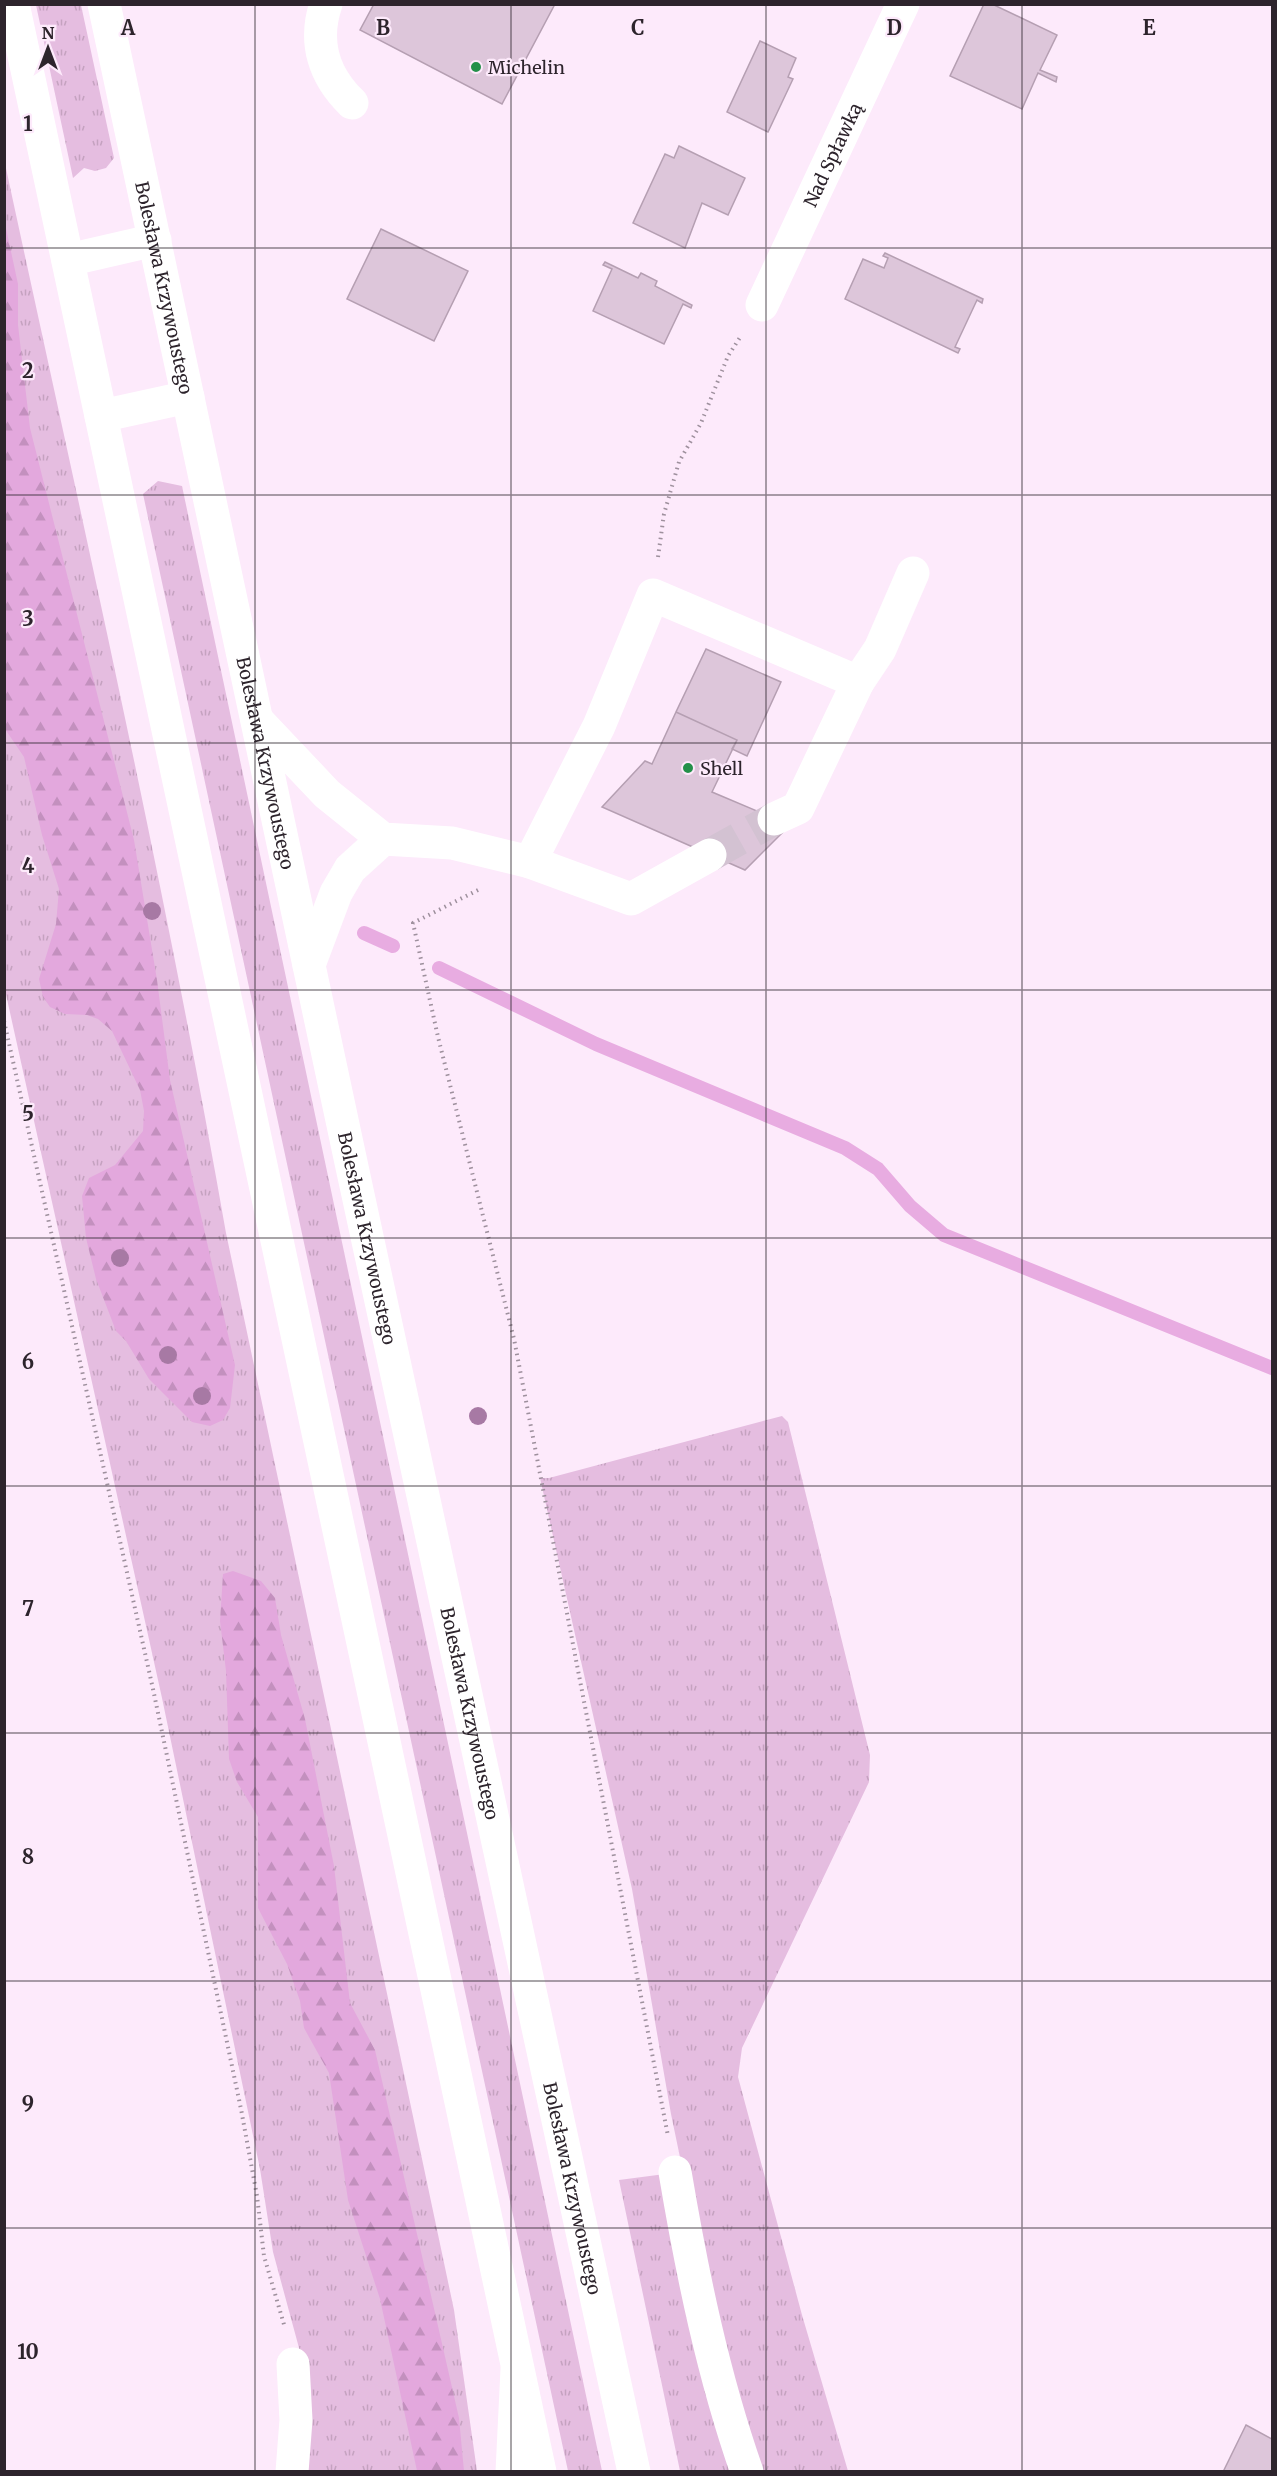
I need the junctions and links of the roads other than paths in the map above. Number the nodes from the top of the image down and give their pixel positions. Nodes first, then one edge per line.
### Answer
1 (13, 4) edge
2 (104, 4) edge
3 (326, 4) edge
4 (903, 4) edge
5 (352, 103) dead end
6 (155, 240) junction
7 (68, 260) junction
8 (763, 302) road end
9 (188, 397) junction
10 (101, 416) junction
11 (913, 573) dead end
12 (858, 682) junction
13 (257, 720) junction
14 (786, 813) tunnel mouth
15 (383, 839) junction
16 (710, 855) tunnel mouth
17 (530, 862) junction
18 (309, 965) junction
19 (675, 2173) road end
20 (293, 2364) road end
21 (517, 2369) junction
22 (292, 2472) edge
23 (512, 2472) edge
24 (540, 2472) edge
25 (634, 2472) edge
26 (747, 2472) edge

1 - 7 main road
2 - 6 main road, Bolesława Krzywoustego
3 - 5 main road
4 - 8 main road, Nad Spławką
6 - 7 main road
6 - 9 main road, Bolesława Krzywoustego
7 - 10 main road
9 - 10 main road
9 - 13 main road, Bolesława Krzywoustego
10 - 21 main road
11 - 12 main road
12 - 14 main road
12 - 17 main road
13 - 15 main road
13 - 18 main road, Bolesława Krzywoustego
15 - 17 main road
15 - 18 main road
16 - 17 main road
18 - 25 main road, Bolesława Krzywoustego
19 - 26 main road
20 - 22 main road
21 - 23 main road
21 - 24 main road

